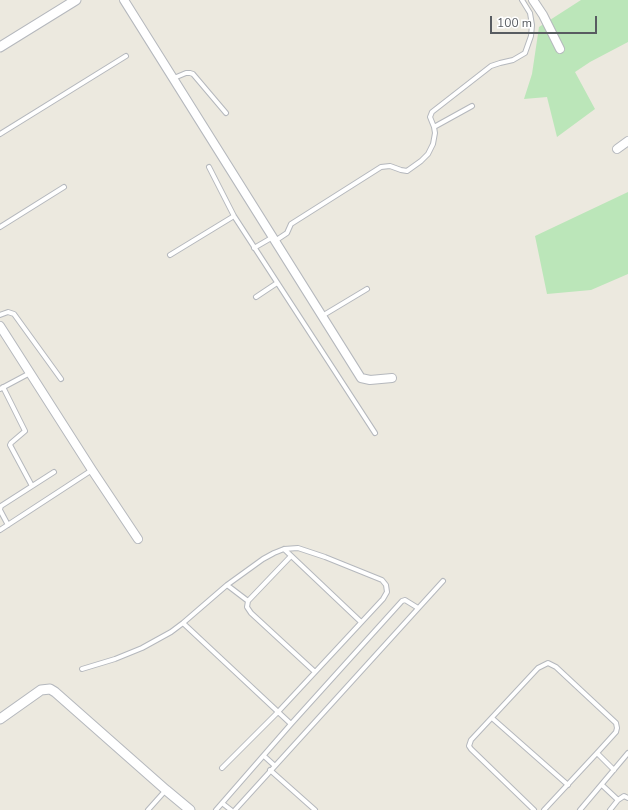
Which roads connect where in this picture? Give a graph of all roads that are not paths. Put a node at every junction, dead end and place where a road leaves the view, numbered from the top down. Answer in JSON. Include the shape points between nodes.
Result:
{"nodes":[{"id":1,"x":76,"y":0,"type":"edge"},
{"id":2,"x":124,"y":0,"type":"edge"},
{"id":3,"x":522,"y":0,"type":"edge"},
{"id":4,"x":533,"y":0,"type":"edge"},
{"id":5,"x":0,"y":47,"type":"edge"},
{"id":6,"x":560,"y":49,"type":"dead end"},
{"id":7,"x":126,"y":56,"type":"dead end"},
{"id":8,"x":174,"y":78,"type":"junction"},
{"id":9,"x":472,"y":106,"type":"dead end"},
{"id":10,"x":226,"y":113,"type":"dead end"},
{"id":11,"x":434,"y":127,"type":"junction"},
{"id":12,"x":0,"y":134,"type":"edge"},
{"id":13,"x":628,"y":141,"type":"edge"},
{"id":14,"x":617,"y":149,"type":"dead end"},
{"id":15,"x":210,"y":167,"type":"dead end"},
{"id":16,"x":64,"y":186,"type":"dead end"},
{"id":17,"x":234,"y":216,"type":"junction"},
{"id":18,"x":0,"y":227,"type":"edge"},
{"id":19,"x":274,"y":239,"type":"junction"},
{"id":20,"x":254,"y":248,"type":"junction"},
{"id":21,"x":170,"y":255,"type":"dead end"},
{"id":22,"x":277,"y":283,"type":"junction"},
{"id":23,"x":367,"y":289,"type":"dead end"},
{"id":24,"x":256,"y":297,"type":"dead end"},
{"id":25,"x":0,"y":315,"type":"edge"},
{"id":26,"x":322,"y":316,"type":"junction"},
{"id":27,"x":0,"y":326,"type":"edge"},
{"id":28,"x":30,"y":373,"type":"junction"},
{"id":29,"x":392,"y":378,"type":"dead end"},
{"id":30,"x":61,"y":379,"type":"dead end"},
{"id":31,"x":2,"y":388,"type":"edge"},
{"id":32,"x":375,"y":433,"type":"dead end"},
{"id":33,"x":92,"y":470,"type":"junction"},
{"id":34,"x":54,"y":472,"type":"dead end"},
{"id":35,"x":32,"y":486,"type":"junction"},
{"id":36,"x":0,"y":510,"type":"edge"},
{"id":37,"x":8,"y":525,"type":"junction"},
{"id":38,"x":0,"y":530,"type":"edge"},
{"id":39,"x":138,"y":539,"type":"dead end"},
{"id":40,"x":284,"y":549,"type":"junction"},
{"id":41,"x":290,"y":556,"type":"junction"},
{"id":42,"x":443,"y":581,"type":"dead end"},
{"id":43,"x":227,"y":585,"type":"junction"},
{"id":44,"x":248,"y":601,"type":"junction"},
{"id":45,"x":418,"y":608,"type":"junction"},
{"id":46,"x":361,"y":622,"type":"junction"},
{"id":47,"x":183,"y":623,"type":"junction"},
{"id":48,"x":82,"y":669,"type":"dead end"},
{"id":49,"x":315,"y":672,"type":"junction"},
{"id":50,"x":278,"y":712,"type":"junction"},
{"id":51,"x":492,"y":718,"type":"junction"},
{"id":52,"x":0,"y":719,"type":"edge"},
{"id":53,"x":291,"y":724,"type":"junction"},
{"id":54,"x":628,"y":753,"type":"edge"},
{"id":55,"x":597,"y":754,"type":"junction"},
{"id":56,"x":264,"y":756,"type":"junction"},
{"id":57,"x":274,"y":766,"type":"junction"},
{"id":58,"x":222,"y":768,"type":"dead end"},
{"id":59,"x":270,"y":770,"type":"junction"},
{"id":60,"x":614,"y":770,"type":"junction"},
{"id":61,"x":568,"y":785,"type":"junction"},
{"id":62,"x":602,"y":785,"type":"junction"},
{"id":63,"x":166,"y":790,"type":"junction"},
{"id":64,"x":628,"y":798,"type":"edge"},
{"id":65,"x":618,"y":800,"type":"junction"},
{"id":66,"x":222,"y":803,"type":"junction"},
{"id":67,"x":148,"y":810,"type":"edge"},
{"id":68,"x":190,"y":810,"type":"edge"},
{"id":69,"x":216,"y":810,"type":"edge"},
{"id":70,"x":231,"y":810,"type":"edge"},
{"id":71,"x":235,"y":810,"type":"edge"},
{"id":72,"x":315,"y":810,"type":"edge"},
{"id":73,"x":534,"y":810,"type":"edge"},
{"id":74,"x":544,"y":810,"type":"edge"},
{"id":75,"x":580,"y":810,"type":"edge"},
{"id":76,"x":610,"y":810,"type":"edge"}],
"edges":[{"from":1,"to":5,"type":"street"},
{"from":2,"to":8,"type":"street"},
{"from":3,"to":11,"type":"lane","via":[[530,13],[532,25],[525,53],[513,60],[491,66],[432,112],[430,117]]},
{"from":4,"to":6,"type":"street"},
{"from":7,"to":12,"type":"lane"},
{"from":8,"to":10,"type":"lane","via":[[186,73],[193,74]]},
{"from":8,"to":19,"type":"street"},
{"from":9,"to":11,"type":"lane"},
{"from":11,"to":19,"type":"lane","via":[[433,144],[425,158],[414,167],[407,171],[390,166],[381,167],[291,224],[287,233]]},
{"from":13,"to":14,"type":"street"},
{"from":15,"to":17,"type":"lane"},
{"from":16,"to":18,"type":"lane"},
{"from":17,"to":20,"type":"lane"},
{"from":17,"to":21,"type":"lane"},
{"from":19,"to":20,"type":"lane"},
{"from":19,"to":26,"type":"street"},
{"from":20,"to":22,"type":"lane"},
{"from":22,"to":24,"type":"lane"},
{"from":22,"to":32,"type":"lane"},
{"from":23,"to":26,"type":"lane"},
{"from":25,"to":30,"type":"lane","via":[[8,312],[14,314]]},
{"from":26,"to":29,"type":"street","via":[[361,378]]},
{"from":27,"to":28,"type":"street"},
{"from":28,"to":31,"type":"lane"},
{"from":28,"to":33,"type":"street"},
{"from":31,"to":35,"type":"lane","via":[[25,431],[10,445]]},
{"from":33,"to":37,"type":"lane"},
{"from":33,"to":39,"type":"street"},
{"from":34,"to":35,"type":"lane"},
{"from":35,"to":36,"type":"lane","via":[[1,506]]},
{"from":36,"to":37,"type":"lane"},
{"from":37,"to":38,"type":"lane"},
{"from":40,"to":41,"type":"lane"},
{"from":40,"to":43,"type":"lane","via":[[263,559]]},
{"from":40,"to":46,"type":"lane","via":[[298,548],[325,556],[382,580],[387,592]]},
{"from":41,"to":44,"type":"lane"},
{"from":41,"to":46,"type":"lane"},
{"from":42,"to":45,"type":"lane"},
{"from":43,"to":44,"type":"lane"},
{"from":43,"to":47,"type":"lane"},
{"from":44,"to":49,"type":"lane","via":[[247,607],[251,613]]},
{"from":45,"to":53,"type":"lane","via":[[405,600],[402,601]]},
{"from":45,"to":57,"type":"lane"},
{"from":46,"to":49,"type":"lane"},
{"from":47,"to":48,"type":"lane","via":[[142,648]]},
{"from":47,"to":50,"type":"lane"},
{"from":49,"to":50,"type":"lane"},
{"from":50,"to":53,"type":"lane"},
{"from":50,"to":58,"type":"lane"},
{"from":51,"to":55,"type":"lane","via":[[538,668],[548,664],[556,667],[616,723],[616,732]]},
{"from":51,"to":61,"type":"lane"},
{"from":51,"to":73,"type":"lane","via":[[471,740],[469,746]]},
{"from":52,"to":63,"type":"street","via":[[41,690],[50,689]]},
{"from":53,"to":56,"type":"lane"},
{"from":54,"to":60,"type":"lane"},
{"from":55,"to":60,"type":"lane"},
{"from":55,"to":61,"type":"lane"},
{"from":56,"to":57,"type":"lane"},
{"from":56,"to":66,"type":"lane"},
{"from":57,"to":59,"type":"lane"},
{"from":59,"to":71,"type":"lane"},
{"from":59,"to":72,"type":"lane"},
{"from":60,"to":62,"type":"lane"},
{"from":61,"to":74,"type":"lane"},
{"from":62,"to":65,"type":"lane"},
{"from":62,"to":75,"type":"lane"},
{"from":63,"to":67,"type":"lane"},
{"from":63,"to":68,"type":"street"},
{"from":64,"to":65,"type":"lane","via":[[624,796]]},
{"from":65,"to":76,"type":"lane"},
{"from":66,"to":69,"type":"lane"},
{"from":66,"to":70,"type":"lane"}]}
